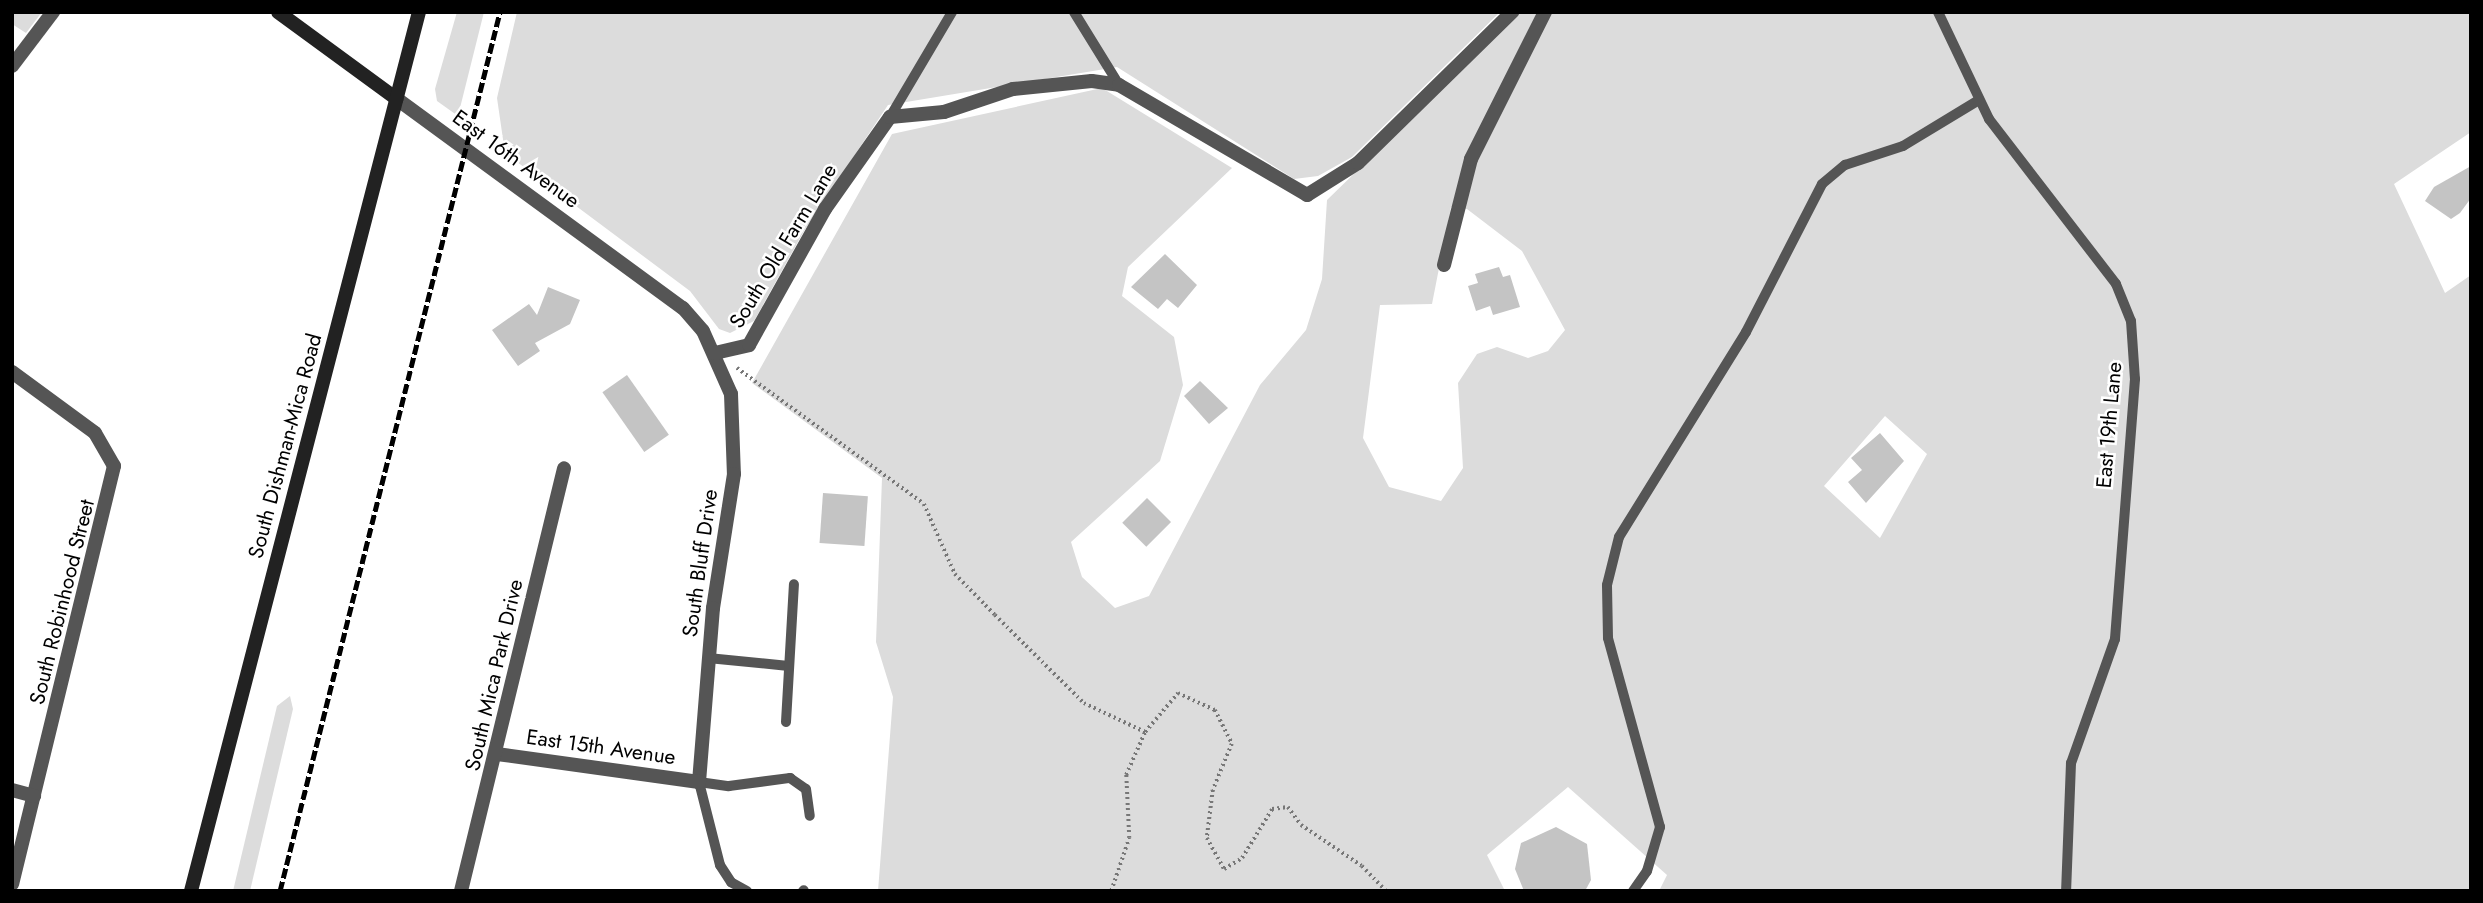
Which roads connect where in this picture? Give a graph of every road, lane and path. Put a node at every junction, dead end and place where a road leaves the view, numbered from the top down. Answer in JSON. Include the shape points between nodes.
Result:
{"nodes":[{"id":1,"x":53,"y":12,"type":"edge"},
{"id":2,"x":278,"y":12,"type":"edge"},
{"id":3,"x":419,"y":12,"type":"edge"},
{"id":4,"x":952,"y":12,"type":"edge"},
{"id":5,"x":1074,"y":12,"type":"edge"},
{"id":6,"x":1512,"y":12,"type":"edge"},
{"id":7,"x":1545,"y":12,"type":"edge"},
{"id":8,"x":1937,"y":12,"type":"edge"},
{"id":9,"x":12,"y":66,"type":"edge"},
{"id":10,"x":1119,"y":85,"type":"junction"},
{"id":11,"x":397,"y":99,"type":"junction"},
{"id":12,"x":1979,"y":100,"type":"junction"},
{"id":13,"x":890,"y":117,"type":"junction"},
{"id":14,"x":1444,"y":265,"type":"dead end"},
{"id":15,"x":715,"y":353,"type":"junction"},
{"id":16,"x":12,"y":372,"type":"edge"},
{"id":17,"x":564,"y":468,"type":"dead end"},
{"id":18,"x":794,"y":584,"type":"dead end"},
{"id":19,"x":708,"y":659,"type":"junction"},
{"id":20,"x":789,"y":666,"type":"junction"},
{"id":21,"x":786,"y":722,"type":"dead end"},
{"id":22,"x":1145,"y":732,"type":"junction"},
{"id":23,"x":497,"y":754,"type":"junction"},
{"id":24,"x":699,"y":782,"type":"junction"},
{"id":25,"x":12,"y":790,"type":"edge"},
{"id":26,"x":34,"y":796,"type":"junction"},
{"id":27,"x":810,"y":816,"type":"dead end"},
{"id":28,"x":12,"y":884,"type":"edge"},
{"id":29,"x":730,"y":886,"type":"edge"},
{"id":30,"x":191,"y":891,"type":"edge"},
{"id":31,"x":461,"y":891,"type":"edge"},
{"id":32,"x":747,"y":891,"type":"edge"},
{"id":33,"x":1111,"y":891,"type":"edge"},
{"id":34,"x":1386,"y":891,"type":"edge"},
{"id":35,"x":1633,"y":891,"type":"edge"},
{"id":36,"x":2066,"y":891,"type":"edge"}],
"edges":[{"from":1,"to":9,"type":"street"},
{"from":2,"to":11,"type":"main road","name":"East 16th Avenue"},
{"from":3,"to":11,"type":"main road","name":"South Dishman-Mica Road"},
{"from":4,"to":13,"type":"lane"},
{"from":5,"to":10,"type":"lane"},
{"from":6,"to":10,"type":"street","via":[[1358,163],[1307,195]]},
{"from":7,"to":14,"type":"street","via":[[1471,159]]},
{"from":8,"to":12,"type":"lane","name":"East 19th Lane"},
{"from":10,"to":13,"type":"street","via":[[1092,81],[1013,89],[944,112]]},
{"from":11,"to":15,"type":"street","name":"East 16th Avenue","via":[[683,308]]},
{"from":11,"to":30,"type":"main road","name":"South Dishman-Mica Road"},
{"from":12,"to":35,"type":"lane","via":[[1903,146],[1845,165],[1822,184],[1746,332],[1614,549],[1608,638],[1660,827],[1651,860]]},
{"from":12,"to":36,"type":"lane","name":"East 19th Lane","via":[[2014,157],[2116,284],[2134,345],[2115,639],[2071,763]]},
{"from":13,"to":15,"type":"street","name":"South Old Farm Lane","via":[[825,209],[749,345]]},
{"from":15,"to":19,"type":"street","name":"South Bluff Drive","via":[[730,394],[734,474]]},
{"from":15,"to":22,"type":"path","via":[[924,504],[955,574],[1084,703]]},
{"from":16,"to":26,"type":"street","name":"South Robinhood Street","via":[[95,433],[114,466]]},
{"from":17,"to":23,"type":"street","name":"South Mica Park Drive"},
{"from":18,"to":20,"type":"lane"},
{"from":19,"to":20,"type":"lane"},
{"from":19,"to":24,"type":"street","name":"South Bluff Drive"},
{"from":20,"to":21,"type":"lane"},
{"from":22,"to":33,"type":"path","via":[[1126,775],[1129,838]]},
{"from":22,"to":34,"type":"path","via":[[1178,693],[1215,710],[1232,744],[1213,790],[1207,838],[1224,869],[1242,858],[1272,809],[1289,807],[1301,825],[1362,866]]},
{"from":23,"to":24,"type":"street","name":"East 15th Avenue"},
{"from":23,"to":31,"type":"street","name":"South Mica Park Drive"},
{"from":24,"to":27,"type":"lane","via":[[729,786],[790,778],[806,789]]},
{"from":24,"to":29,"type":"lane"},
{"from":25,"to":26,"type":"street"},
{"from":26,"to":28,"type":"street","name":"South Robinhood Street"},
{"from":29,"to":32,"type":"lane"}]}
